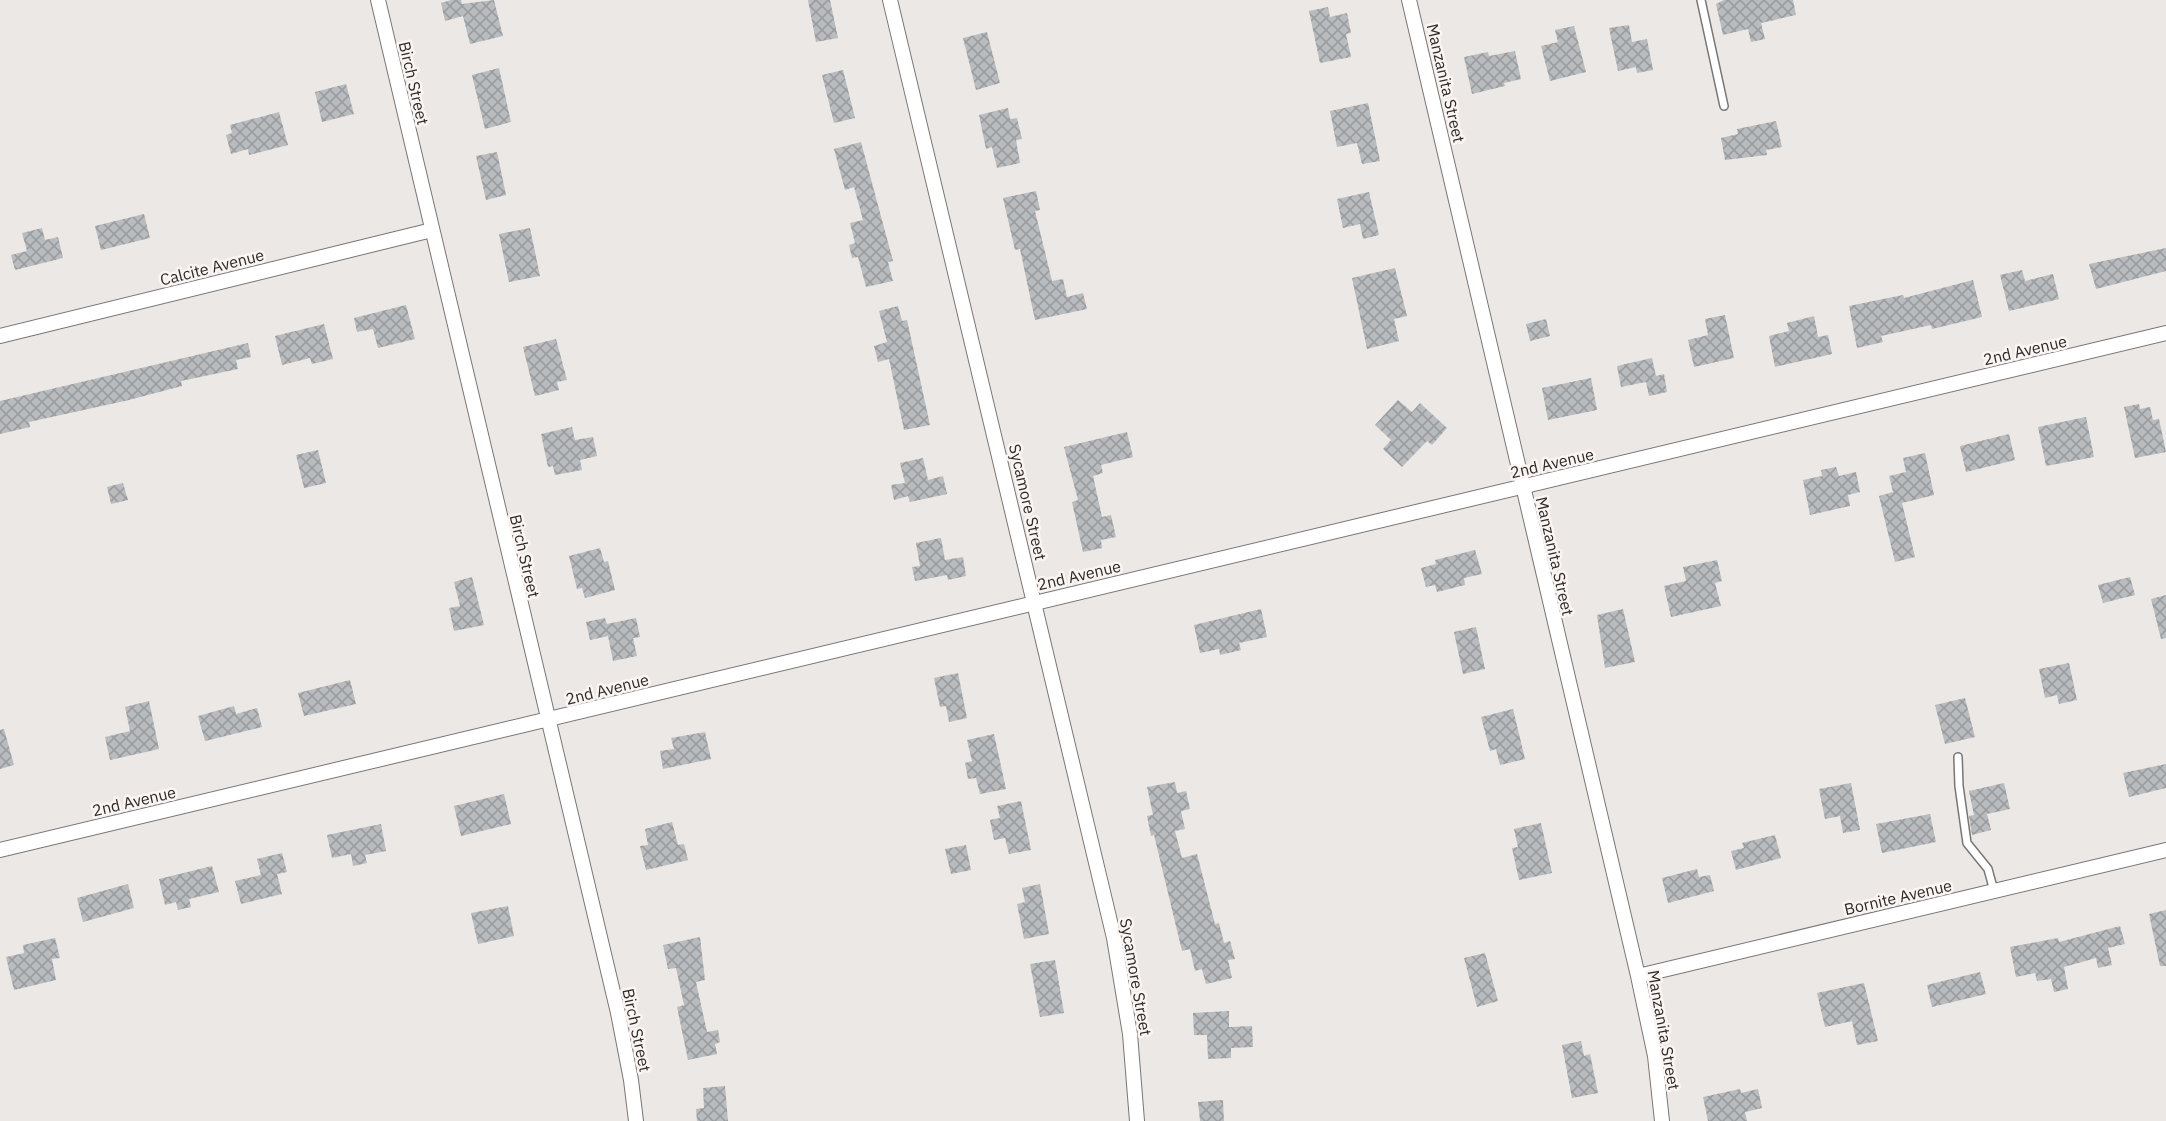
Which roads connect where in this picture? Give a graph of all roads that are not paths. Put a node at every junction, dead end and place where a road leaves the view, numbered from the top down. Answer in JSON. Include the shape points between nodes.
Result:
{"nodes":[{"id":1,"x":378,"y":0,"type":"edge"},
{"id":2,"x":890,"y":0,"type":"edge"},
{"id":3,"x":1409,"y":0,"type":"edge"},
{"id":4,"x":1709,"y":0,"type":"edge"},
{"id":5,"x":1701,"y":1,"type":"edge"},
{"id":6,"x":1724,"y":106,"type":"dead end"},
{"id":7,"x":432,"y":231,"type":"junction"},
{"id":8,"x":2166,"y":333,"type":"edge"},
{"id":9,"x":0,"y":336,"type":"edge"},
{"id":10,"x":1522,"y":487,"type":"junction"},
{"id":11,"x":1035,"y":603,"type":"junction"},
{"id":12,"x":547,"y":720,"type":"junction"},
{"id":13,"x":1958,"y":757,"type":"dead end"},
{"id":14,"x":0,"y":850,"type":"edge"},
{"id":15,"x":2166,"y":850,"type":"edge"},
{"id":16,"x":1994,"y":891,"type":"junction"},
{"id":17,"x":1638,"y":976,"type":"junction"},
{"id":18,"x":636,"y":1121,"type":"edge"},
{"id":19,"x":1137,"y":1121,"type":"edge"},
{"id":20,"x":1662,"y":1121,"type":"edge"}],
"edges":[{"from":1,"to":7,"type":"street","name":"Birch Street"},
{"from":2,"to":11,"type":"street","name":"Sycamore Street"},
{"from":3,"to":10,"type":"street","name":"Manzanita Street"},
{"from":4,"to":5,"type":"lane"},
{"from":5,"to":6,"type":"lane"},
{"from":7,"to":9,"type":"street","name":"Calcite Avenue"},
{"from":7,"to":12,"type":"street","name":"Birch Street"},
{"from":8,"to":10,"type":"street","name":"2nd Avenue"},
{"from":10,"to":11,"type":"street","name":"2nd Avenue"},
{"from":10,"to":17,"type":"street","name":"Manzanita Street"},
{"from":11,"to":12,"type":"street","name":"2nd Avenue"},
{"from":11,"to":19,"type":"street","name":"Sycamore Street","via":[[1121,970]]},
{"from":12,"to":14,"type":"street","name":"2nd Avenue"},
{"from":12,"to":18,"type":"street","name":"Birch Street","via":[[627,1050]]},
{"from":13,"to":16,"type":"lane","via":[[1967,843],[1988,869]]},
{"from":15,"to":16,"type":"street","name":"Bornite Avenue"},
{"from":16,"to":17,"type":"street","name":"Bornite Avenue"},
{"from":17,"to":20,"type":"street","name":"Manzanita Street"}]}
